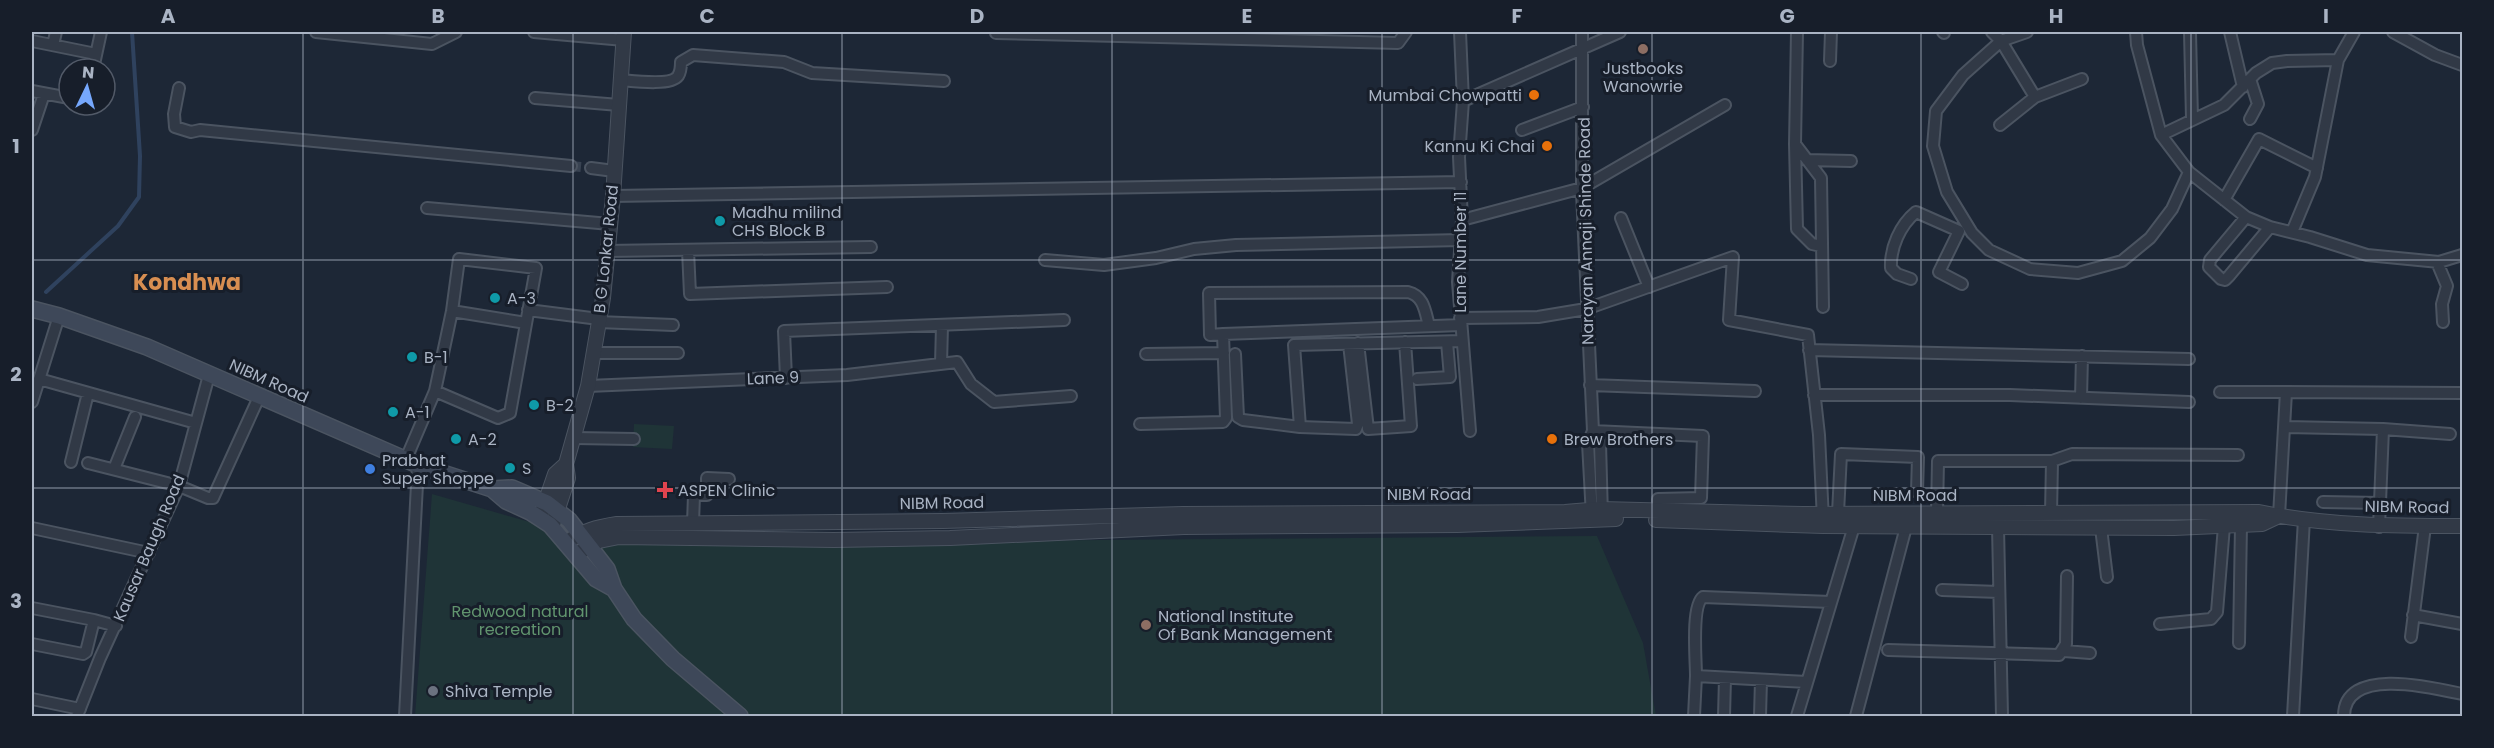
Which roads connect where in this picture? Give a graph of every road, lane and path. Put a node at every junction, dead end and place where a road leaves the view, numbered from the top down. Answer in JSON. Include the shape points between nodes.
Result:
{"nodes":[{"id":1,"x":56,"y":32,"type":"edge"},
{"id":2,"x":100,"y":32,"type":"edge"},
{"id":3,"x":316,"y":32,"type":"edge"},
{"id":4,"x":456,"y":32,"type":"edge"},
{"id":5,"x":534,"y":32,"type":"edge"},
{"id":6,"x":1406,"y":32,"type":"edge"},
{"id":7,"x":1460,"y":32,"type":"edge"},
{"id":8,"x":1582,"y":32,"type":"edge"},
{"id":9,"x":1620,"y":32,"type":"edge"},
{"id":10,"x":1797,"y":32,"type":"edge"},
{"id":11,"x":1831,"y":32,"type":"edge"},
{"id":12,"x":1992,"y":32,"type":"edge"},
{"id":13,"x":2027,"y":32,"type":"edge"},
{"id":14,"x":2136,"y":32,"type":"edge"},
{"id":15,"x":2190,"y":32,"type":"edge"},
{"id":16,"x":2230,"y":32,"type":"edge"},
{"id":17,"x":2354,"y":32,"type":"edge"},
{"id":18,"x":2393,"y":32,"type":"edge"},
{"id":19,"x":996,"y":33,"type":"edge"},
{"id":20,"x":624,"y":36,"type":"edge"},
{"id":21,"x":32,"y":41,"type":"edge"},
{"id":22,"x":2001,"y":41,"type":"junction"},
{"id":23,"x":53,"y":45,"type":"junction"},
{"id":24,"x":1583,"y":49,"type":"junction"},
{"id":25,"x":96,"y":54,"type":"junction"},
{"id":26,"x":95,"y":57,"type":"edge"},
{"id":27,"x":2337,"y":60,"type":"junction"},
{"id":28,"x":1830,"y":61,"type":"dead end"},
{"id":29,"x":2463,"y":65,"type":"edge"},
{"id":30,"x":2082,"y":79,"type":"dead end"},
{"id":31,"x":621,"y":80,"type":"junction"},
{"id":32,"x":944,"y":81,"type":"dead end"},
{"id":33,"x":2246,"y":83,"type":"junction"},
{"id":34,"x":179,"y":88,"type":"dead end"},
{"id":35,"x":32,"y":91,"type":"edge"},
{"id":36,"x":44,"y":94,"type":"junction"},
{"id":37,"x":57,"y":96,"type":"edge"},
{"id":38,"x":2035,"y":97,"type":"junction"},
{"id":39,"x":535,"y":98,"type":"dead end"},
{"id":40,"x":1463,"y":101,"type":"junction"},
{"id":41,"x":619,"y":105,"type":"junction"},
{"id":42,"x":1725,"y":105,"type":"dead end"},
{"id":43,"x":1583,"y":107,"type":"junction"},
{"id":44,"x":2250,"y":118,"type":"dead end"},
{"id":45,"x":2192,"y":119,"type":"junction"},
{"id":46,"x":2000,"y":125,"type":"dead end"},
{"id":47,"x":32,"y":130,"type":"edge"},
{"id":48,"x":1522,"y":130,"type":"dead end"},
{"id":49,"x":2161,"y":135,"type":"junction"},
{"id":50,"x":1795,"y":144,"type":"junction"},
{"id":51,"x":1807,"y":160,"type":"junction"},
{"id":52,"x":1851,"y":161,"type":"dead end"},
{"id":53,"x":571,"y":166,"type":"tunnel mouth"},
{"id":54,"x":591,"y":168,"type":"tunnel mouth"},
{"id":55,"x":2317,"y":168,"type":"junction"},
{"id":56,"x":614,"y":171,"type":"junction"},
{"id":57,"x":2189,"y":172,"type":"junction"},
{"id":58,"x":1461,"y":182,"type":"junction"},
{"id":59,"x":1582,"y":188,"type":"junction"},
{"id":60,"x":613,"y":195,"type":"junction"},
{"id":61,"x":2224,"y":200,"type":"junction"},
{"id":62,"x":428,"y":208,"type":"dead end"},
{"id":63,"x":1962,"y":216,"type":"junction"},
{"id":64,"x":2246,"y":217,"type":"junction"},
{"id":65,"x":1621,"y":218,"type":"dead end"},
{"id":66,"x":1462,"y":220,"type":"junction"},
{"id":67,"x":610,"y":224,"type":"junction"},
{"id":68,"x":2270,"y":227,"type":"junction"},
{"id":69,"x":1954,"y":229,"type":"junction"},
{"id":70,"x":2292,"y":232,"type":"junction"},
{"id":71,"x":1461,"y":240,"type":"junction"},
{"id":72,"x":1821,"y":246,"type":"junction"},
{"id":73,"x":871,"y":247,"type":"dead end"},
{"id":74,"x":688,"y":250,"type":"junction"},
{"id":75,"x":607,"y":251,"type":"junction"},
{"id":76,"x":2463,"y":255,"type":"edge"},
{"id":77,"x":1046,"y":260,"type":"dead end"},
{"id":78,"x":2437,"y":262,"type":"junction"},
{"id":79,"x":1911,"y":279,"type":"dead end"},
{"id":80,"x":1962,"y":284,"type":"dead end"},
{"id":81,"x":887,"y":286,"type":"dead end"},
{"id":82,"x":1649,"y":287,"type":"junction"},
{"id":83,"x":1823,"y":308,"type":"dead end"},
{"id":84,"x":32,"y":309,"type":"edge"},
{"id":85,"x":1587,"y":309,"type":"junction"},
{"id":86,"x":528,"y":310,"type":"junction"},
{"id":87,"x":452,"y":311,"type":"junction"},
{"id":88,"x":59,"y":316,"type":"junction"},
{"id":89,"x":599,"y":320,"type":"junction"},
{"id":90,"x":1064,"y":321,"type":"dead end"},
{"id":91,"x":1460,"y":321,"type":"junction"},
{"id":92,"x":2443,"y":322,"type":"dead end"},
{"id":93,"x":526,"y":323,"type":"junction"},
{"id":94,"x":673,"y":325,"type":"dead end"},
{"id":95,"x":942,"y":326,"type":"junction"},
{"id":96,"x":1429,"y":326,"type":"junction"},
{"id":97,"x":1223,"y":334,"type":"junction"},
{"id":98,"x":1462,"y":341,"type":"junction"},
{"id":99,"x":1405,"y":342,"type":"junction"},
{"id":100,"x":1447,"y":342,"type":"junction"},
{"id":101,"x":1354,"y":343,"type":"junction"},
{"id":102,"x":1809,"y":350,"type":"junction"},
{"id":103,"x":593,"y":353,"type":"junction"},
{"id":104,"x":678,"y":353,"type":"dead end"},
{"id":105,"x":1229,"y":353,"type":"junction"},
{"id":106,"x":1146,"y":354,"type":"dead end"},
{"id":107,"x":2082,"y":356,"type":"junction"},
{"id":108,"x":2189,"y":359,"type":"dead end"},
{"id":109,"x":941,"y":364,"type":"junction"},
{"id":110,"x":209,"y":375,"type":"junction"},
{"id":111,"x":786,"y":378,"type":"junction"},
{"id":112,"x":39,"y":379,"type":"junction"},
{"id":113,"x":1417,"y":379,"type":"dead end"},
{"id":114,"x":1590,"y":385,"type":"junction"},
{"id":115,"x":588,"y":386,"type":"junction"},
{"id":116,"x":435,"y":391,"type":"junction"},
{"id":117,"x":1755,"y":391,"type":"dead end"},
{"id":118,"x":2220,"y":392,"type":"dead end"},
{"id":119,"x":88,"y":393,"type":"junction"},
{"id":120,"x":2286,"y":393,"type":"junction"},
{"id":121,"x":2463,"y":393,"type":"edge"},
{"id":122,"x":1814,"y":395,"type":"junction"},
{"id":123,"x":1071,"y":396,"type":"dead end"},
{"id":124,"x":259,"y":397,"type":"junction"},
{"id":125,"x":2080,"y":398,"type":"junction"},
{"id":126,"x":32,"y":402,"type":"edge"},
{"id":127,"x":2189,"y":402,"type":"dead end"},
{"id":128,"x":135,"y":417,"type":"dead end"},
{"id":129,"x":196,"y":423,"type":"junction"},
{"id":130,"x":1140,"y":424,"type":"dead end"},
{"id":131,"x":1300,"y":427,"type":"junction"},
{"id":132,"x":2285,"y":428,"type":"junction"},
{"id":133,"x":2383,"y":429,"type":"junction"},
{"id":134,"x":1470,"y":431,"type":"dead end"},
{"id":135,"x":1593,"y":431,"type":"junction"},
{"id":136,"x":2450,"y":434,"type":"dead end"},
{"id":137,"x":575,"y":438,"type":"junction"},
{"id":138,"x":634,"y":439,"type":"dead end"},
{"id":139,"x":2238,"y":455,"type":"dead end"},
{"id":140,"x":2052,"y":461,"type":"junction"},
{"id":141,"x":71,"y":462,"type":"dead end"},
{"id":142,"x":412,"y":462,"type":"junction"},
{"id":143,"x":88,"y":463,"type":"dead end"},
{"id":144,"x":114,"y":469,"type":"junction"},
{"id":145,"x":729,"y":479,"type":"dead end"},
{"id":146,"x":179,"y":486,"type":"junction"},
{"id":147,"x":492,"y":489,"type":"junction"},
{"id":148,"x":1917,"y":492,"type":"dead end"},
{"id":149,"x":2323,"y":502,"type":"dead end"},
{"id":150,"x":2380,"y":503,"type":"junction"},
{"id":151,"x":552,"y":506,"type":"junction"},
{"id":152,"x":1658,"y":510,"type":"junction"},
{"id":153,"x":1838,"y":513,"type":"junction"},
{"id":154,"x":1937,"y":513,"type":"junction"},
{"id":155,"x":1597,"y":514,"type":"junction"},
{"id":156,"x":2051,"y":514,"type":"junction"},
{"id":157,"x":2279,"y":516,"type":"junction"},
{"id":158,"x":2304,"y":519,"type":"junction"},
{"id":159,"x":1823,"y":520,"type":"junction"},
{"id":160,"x":546,"y":522,"type":"junction"},
{"id":161,"x":693,"y":523,"type":"junction"},
{"id":162,"x":2241,"y":525,"type":"junction"},
{"id":163,"x":1854,"y":526,"type":"junction"},
{"id":164,"x":2224,"y":526,"type":"junction"},
{"id":165,"x":2425,"y":526,"type":"junction"},
{"id":166,"x":2463,"y":526,"type":"edge"},
{"id":167,"x":1906,"y":527,"type":"junction"},
{"id":168,"x":1998,"y":527,"type":"junction"},
{"id":169,"x":2379,"y":527,"type":"junction"},
{"id":170,"x":32,"y":528,"type":"edge"},
{"id":171,"x":2101,"y":528,"type":"junction"},
{"id":172,"x":618,"y":530,"type":"junction"},
{"id":173,"x":577,"y":544,"type":"junction"},
{"id":174,"x":149,"y":553,"type":"junction"},
{"id":175,"x":2067,"y":576,"type":"dead end"},
{"id":176,"x":2107,"y":577,"type":"dead end"},
{"id":177,"x":1941,"y":590,"type":"dead end"},
{"id":178,"x":1999,"y":592,"type":"junction"},
{"id":179,"x":1831,"y":602,"type":"junction"},
{"id":180,"x":32,"y":608,"type":"edge"},
{"id":181,"x":2413,"y":615,"type":"junction"},
{"id":182,"x":94,"y":621,"type":"junction"},
{"id":183,"x":2160,"y":624,"type":"dead end"},
{"id":184,"x":2463,"y":624,"type":"edge"},
{"id":185,"x":116,"y":626,"type":"junction"},
{"id":186,"x":2411,"y":637,"type":"dead end"},
{"id":187,"x":2239,"y":643,"type":"dead end"},
{"id":188,"x":32,"y":644,"type":"edge"},
{"id":189,"x":1888,"y":650,"type":"dead end"},
{"id":190,"x":2064,"y":651,"type":"junction"},
{"id":191,"x":2090,"y":653,"type":"dead end"},
{"id":192,"x":2000,"y":654,"type":"junction"},
{"id":193,"x":1696,"y":676,"type":"junction"},
{"id":194,"x":1725,"y":678,"type":"junction"},
{"id":195,"x":1761,"y":680,"type":"junction"},
{"id":196,"x":1807,"y":682,"type":"junction"},
{"id":197,"x":2463,"y":694,"type":"edge"},
{"id":198,"x":32,"y":699,"type":"edge"},
{"id":199,"x":79,"y":713,"type":"edge"},
{"id":200,"x":405,"y":717,"type":"edge"},
{"id":201,"x":740,"y":717,"type":"edge"},
{"id":202,"x":1694,"y":717,"type":"edge"},
{"id":203,"x":1724,"y":717,"type":"edge"},
{"id":204,"x":1760,"y":717,"type":"edge"},
{"id":205,"x":1797,"y":717,"type":"edge"},
{"id":206,"x":1856,"y":717,"type":"edge"},
{"id":207,"x":2002,"y":717,"type":"edge"},
{"id":208,"x":2293,"y":717,"type":"edge"},
{"id":209,"x":2344,"y":717,"type":"edge"}],
"edges":[{"from":1,"to":23,"type":"street"},
{"from":2,"to":25,"type":"street"},
{"from":3,"to":4,"type":"street","via":[[432,44]]},
{"from":5,"to":20,"type":"street"},
{"from":6,"to":19,"type":"street","via":[[1398,43]]},
{"from":7,"to":40,"type":"street","name":"Lane Number 11"},
{"from":8,"to":24,"type":"street","name":"Narayan Annaji Shinde Road"},
{"from":9,"to":24,"type":"street"},
{"from":10,"to":50,"type":"street"},
{"from":11,"to":28,"type":"street"},
{"from":12,"to":22,"type":"street"},
{"from":13,"to":22,"type":"street"},
{"from":14,"to":49,"type":"street"},
{"from":15,"to":45,"type":"street"},
{"from":16,"to":33,"type":"street"},
{"from":17,"to":27,"type":"street"},
{"from":18,"to":29,"type":"street"},
{"from":20,"to":31,"type":"street","name":"B G Lonkar Road"},
{"from":21,"to":23,"type":"street"},
{"from":22,"to":38,"type":"street"},
{"from":22,"to":63,"type":"street","via":[[1963,75],[1936,111],[1933,146],[1947,192]]},
{"from":23,"to":25,"type":"street"},
{"from":24,"to":40,"type":"street"},
{"from":24,"to":43,"type":"street","name":"Narayan Annaji Shinde Road"},
{"from":25,"to":26,"type":"street"},
{"from":27,"to":33,"type":"street","via":[[2272,63]]},
{"from":27,"to":55,"type":"street"},
{"from":30,"to":38,"type":"street"},
{"from":31,"to":32,"type":"street","via":[[674,80],[681,62],[693,55],[784,62],[812,73]]},
{"from":31,"to":41,"type":"street","name":"B G Lonkar Road"},
{"from":33,"to":44,"type":"street","via":[[2258,104]]},
{"from":33,"to":45,"type":"street","via":[[2224,105]]},
{"from":34,"to":53,"type":"street","via":[[175,127],[191,132]]},
{"from":35,"to":36,"type":"street"},
{"from":36,"to":37,"type":"street"},
{"from":36,"to":47,"type":"street"},
{"from":38,"to":46,"type":"street"},
{"from":39,"to":41,"type":"street"},
{"from":40,"to":58,"type":"street","name":"Lane Number 11"},
{"from":41,"to":56,"type":"street","name":"B G Lonkar Road"},
{"from":42,"to":59,"type":"street"},
{"from":43,"to":48,"type":"street"},
{"from":43,"to":59,"type":"street","name":"Narayan Annaji Shinde Road"},
{"from":45,"to":49,"type":"street"},
{"from":49,"to":57,"type":"street"},
{"from":50,"to":51,"type":"street"},
{"from":50,"to":72,"type":"street","via":[[1797,229],[1812,244]]},
{"from":51,"to":52,"type":"street"},
{"from":51,"to":72,"type":"street","via":[[1821,178]]},
{"from":54,"to":56,"type":"street"},
{"from":55,"to":61,"type":"street","via":[[2259,139]]},
{"from":55,"to":70,"type":"street"},
{"from":56,"to":60,"type":"street","name":"B G Lonkar Road"},
{"from":57,"to":61,"type":"street"},
{"from":57,"to":63,"type":"street","via":[[2172,209],[2150,238],[2122,261],[2078,273],[2030,269],[1989,250]]},
{"from":58,"to":60,"type":"street"},
{"from":58,"to":66,"type":"street","name":"Lane Number 11"},
{"from":59,"to":66,"type":"street"},
{"from":59,"to":85,"type":"street","name":"Narayan Annaji Shinde Road"},
{"from":60,"to":67,"type":"street","name":"B G Lonkar Road"},
{"from":61,"to":64,"type":"street"},
{"from":62,"to":67,"type":"street"},
{"from":63,"to":69,"type":"street"},
{"from":64,"to":68,"type":"street"},
{"from":64,"to":68,"type":"street","via":[[2210,260],[2209,267],[2222,279],[2229,276]]},
{"from":65,"to":82,"type":"street"},
{"from":66,"to":71,"type":"street","name":"Lane Number 11"},
{"from":67,"to":75,"type":"street","name":"B G Lonkar Road"},
{"from":68,"to":70,"type":"street"},
{"from":69,"to":79,"type":"street","via":[[1916,212],[1907,220],[1890,254],[1891,268]]},
{"from":69,"to":80,"type":"street","via":[[1959,231],[1939,272]]},
{"from":70,"to":78,"type":"street","via":[[2367,255]]},
{"from":71,"to":77,"type":"street","via":[[1236,245],[1104,265]]},
{"from":71,"to":91,"type":"street","name":"Lane Number 11"},
{"from":72,"to":83,"type":"street"},
{"from":73,"to":74,"type":"street"},
{"from":74,"to":75,"type":"street"},
{"from":74,"to":81,"type":"street","via":[[690,294]]},
{"from":75,"to":89,"type":"street","name":"B G Lonkar Road"},
{"from":76,"to":78,"type":"street"},
{"from":78,"to":92,"type":"street","via":[[2447,286]]},
{"from":82,"to":85,"type":"street"},
{"from":82,"to":102,"type":"street","via":[[1733,258],[1729,320],[1808,335]]},
{"from":84,"to":88,"type":"main road","name":"NIBM Road"},
{"from":85,"to":91,"type":"street","via":[[1538,317]]},
{"from":85,"to":114,"type":"street","name":"Narayan Annaji Shinde Road"},
{"from":86,"to":87,"type":"street","via":[[536,268],[459,259]]},
{"from":86,"to":89,"type":"street"},
{"from":86,"to":93,"type":"street"},
{"from":87,"to":93,"type":"street"},
{"from":87,"to":116,"type":"street"},
{"from":88,"to":110,"type":"main road","name":"NIBM Road","via":[[147,346]]},
{"from":88,"to":112,"type":"street"},
{"from":89,"to":94,"type":"street"},
{"from":89,"to":103,"type":"street","name":"B G Lonkar Road"},
{"from":90,"to":95,"type":"street"},
{"from":91,"to":96,"type":"street"},
{"from":91,"to":98,"type":"street","name":"Lane Number 11"},
{"from":93,"to":116,"type":"street","via":[[510,413],[498,418]]},
{"from":95,"to":109,"type":"street"},
{"from":95,"to":111,"type":"street","via":[[784,331]]},
{"from":96,"to":97,"type":"street"},
{"from":96,"to":97,"type":"street","via":[[1422,301],[1417,294],[1408,292],[1209,293],[1210,335]]},
{"from":97,"to":105,"type":"street"},
{"from":98,"to":100,"type":"street"},
{"from":98,"to":134,"type":"street","name":"Lane Number 11"},
{"from":99,"to":100,"type":"street"},
{"from":99,"to":101,"type":"street"},
{"from":99,"to":101,"type":"street","via":[[1411,426],[1368,429]]},
{"from":100,"to":113,"type":"street","via":[[1450,377]]},
{"from":101,"to":131,"type":"street","via":[[1294,345]]},
{"from":101,"to":131,"type":"street","via":[[1356,429]]},
{"from":102,"to":107,"type":"street"},
{"from":102,"to":122,"type":"street"},
{"from":103,"to":104,"type":"street"},
{"from":103,"to":115,"type":"street","name":"B G Lonkar Road"},
{"from":105,"to":106,"type":"street"},
{"from":105,"to":130,"type":"street","via":[[1223,422]]},
{"from":105,"to":131,"type":"street","via":[[1238,417]]},
{"from":107,"to":108,"type":"street"},
{"from":107,"to":125,"type":"street"},
{"from":109,"to":111,"type":"street","name":"Lane 9"},
{"from":109,"to":123,"type":"street","name":"Lane 9","via":[[957,362],[971,384],[994,402]]},
{"from":110,"to":124,"type":"main road","name":"NIBM Road"},
{"from":110,"to":129,"type":"street","name":"Kausar Baugh Road"},
{"from":111,"to":115,"type":"street","name":"Lane 9"},
{"from":112,"to":119,"type":"street"},
{"from":112,"to":126,"type":"street"},
{"from":114,"to":117,"type":"street"},
{"from":114,"to":135,"type":"street","name":"Narayan Annaji Shinde Road"},
{"from":115,"to":137,"type":"street","name":"B G Lonkar Road"},
{"from":116,"to":142,"type":"street"},
{"from":118,"to":120,"type":"street"},
{"from":119,"to":129,"type":"street"},
{"from":119,"to":141,"type":"street"},
{"from":120,"to":121,"type":"street"},
{"from":120,"to":132,"type":"street"},
{"from":122,"to":125,"type":"street"},
{"from":122,"to":159,"type":"street"},
{"from":124,"to":142,"type":"main road","name":"NIBM Road"},
{"from":124,"to":146,"type":"street","via":[[216,494],[208,498]]},
{"from":125,"to":127,"type":"street"},
{"from":128,"to":144,"type":"street"},
{"from":129,"to":146,"type":"street","name":"Kausar Baugh Road"},
{"from":132,"to":133,"type":"street"},
{"from":132,"to":157,"type":"street"},
{"from":133,"to":136,"type":"street"},
{"from":133,"to":150,"type":"street"},
{"from":135,"to":152,"type":"street","via":[[1703,436],[1701,498],[1658,499]]},
{"from":135,"to":155,"type":"street","name":"Narayan Annaji Shinde Road","via":[[1588,443]]},
{"from":137,"to":138,"type":"street"},
{"from":137,"to":151,"type":"street","name":"B G Lonkar Road","via":[[566,464],[555,474]]},
{"from":139,"to":140,"type":"street","via":[[2072,454]]},
{"from":140,"to":154,"type":"street","via":[[1938,461]]},
{"from":140,"to":156,"type":"street"},
{"from":142,"to":147,"type":"main road","name":"NIBM Road"},
{"from":142,"to":200,"type":"street"},
{"from":143,"to":144,"type":"street"},
{"from":144,"to":146,"type":"street"},
{"from":145,"to":161,"type":"street","via":[[707,478],[706,495],[694,495]]},
{"from":146,"to":174,"type":"street","name":"Kausar Baugh Road"},
{"from":147,"to":151,"type":"main road","name":"NIBM Road","via":[[512,488]]},
{"from":147,"to":160,"type":"main road","name":"NIBM Road"},
{"from":148,"to":153,"type":"street","via":[[1918,457],[1840,454]]},
{"from":149,"to":150,"type":"street"},
{"from":150,"to":169,"type":"street"},
{"from":151,"to":160,"type":"street","name":"B G Lonkar Road"},
{"from":151,"to":173,"type":"main road","name":"NIBM Road"},
{"from":152,"to":155,"type":"street","name":"NIBM Road"},
{"from":152,"to":159,"type":"street","name":"NIBM Road"},
{"from":153,"to":154,"type":"street","name":"NIBM Road"},
{"from":153,"to":159,"type":"street","name":"NIBM Road"},
{"from":154,"to":156,"type":"street","name":"NIBM Road"},
{"from":155,"to":159,"type":"street","name":"NIBM Road"},
{"from":155,"to":161,"type":"street","name":"NIBM Road","via":[[1184,514],[943,522]]},
{"from":155,"to":172,"type":"street","name":"NIBM Road","via":[[1457,525],[1184,527],[834,540]]},
{"from":156,"to":157,"type":"street","name":"NIBM Road","via":[[2259,512]]},
{"from":157,"to":158,"type":"street","name":"NIBM Road"},
{"from":157,"to":162,"type":"street","name":"NIBM Road","via":[[2262,524]]},
{"from":158,"to":169,"type":"street","name":"NIBM Road"},
{"from":158,"to":208,"type":"street"},
{"from":159,"to":163,"type":"street","name":"NIBM Road"},
{"from":160,"to":173,"type":"main road","name":"NIBM Road"},
{"from":161,"to":172,"type":"street","name":"NIBM Road"},
{"from":162,"to":164,"type":"street","name":"NIBM Road"},
{"from":162,"to":187,"type":"street"},
{"from":163,"to":167,"type":"street","name":"NIBM Road"},
{"from":163,"to":179,"type":"street"},
{"from":164,"to":171,"type":"street","name":"NIBM Road"},
{"from":164,"to":183,"type":"street","via":[[2217,612],[2211,619]]},
{"from":165,"to":166,"type":"street","name":"NIBM Road"},
{"from":165,"to":169,"type":"street","name":"NIBM Road"},
{"from":165,"to":181,"type":"street"},
{"from":167,"to":168,"type":"street","name":"NIBM Road"},
{"from":167,"to":206,"type":"street"},
{"from":168,"to":171,"type":"street","name":"NIBM Road"},
{"from":168,"to":178,"type":"street"},
{"from":170,"to":174,"type":"street"},
{"from":171,"to":176,"type":"street"},
{"from":172,"to":173,"type":"street","name":"NIBM Road","via":[[598,527]]},
{"from":173,"to":201,"type":"main road","name":"NIBM Road","via":[[596,579],[614,588],[634,619]]},
{"from":174,"to":185,"type":"street","name":"Kausar Baugh Road"},
{"from":175,"to":190,"type":"street"},
{"from":177,"to":178,"type":"street"},
{"from":178,"to":192,"type":"street"},
{"from":179,"to":193,"type":"street","via":[[1703,597],[1696,612]]},
{"from":179,"to":196,"type":"street"},
{"from":180,"to":182,"type":"street"},
{"from":181,"to":184,"type":"street"},
{"from":181,"to":186,"type":"street"},
{"from":182,"to":185,"type":"street"},
{"from":182,"to":188,"type":"street","via":[[83,654]]},
{"from":185,"to":199,"type":"street","name":"Kausar Baugh Road"},
{"from":189,"to":192,"type":"street"},
{"from":190,"to":191,"type":"street"},
{"from":190,"to":192,"type":"street","via":[[2059,655]]},
{"from":192,"to":207,"type":"street"},
{"from":193,"to":194,"type":"street"},
{"from":193,"to":202,"type":"street"},
{"from":194,"to":195,"type":"street"},
{"from":194,"to":203,"type":"street"},
{"from":195,"to":196,"type":"street"},
{"from":195,"to":204,"type":"street"},
{"from":196,"to":205,"type":"street"},
{"from":197,"to":209,"type":"street","via":[[2411,685],[2370,684],[2352,693],[2344,707]]},
{"from":198,"to":199,"type":"street"}]}
